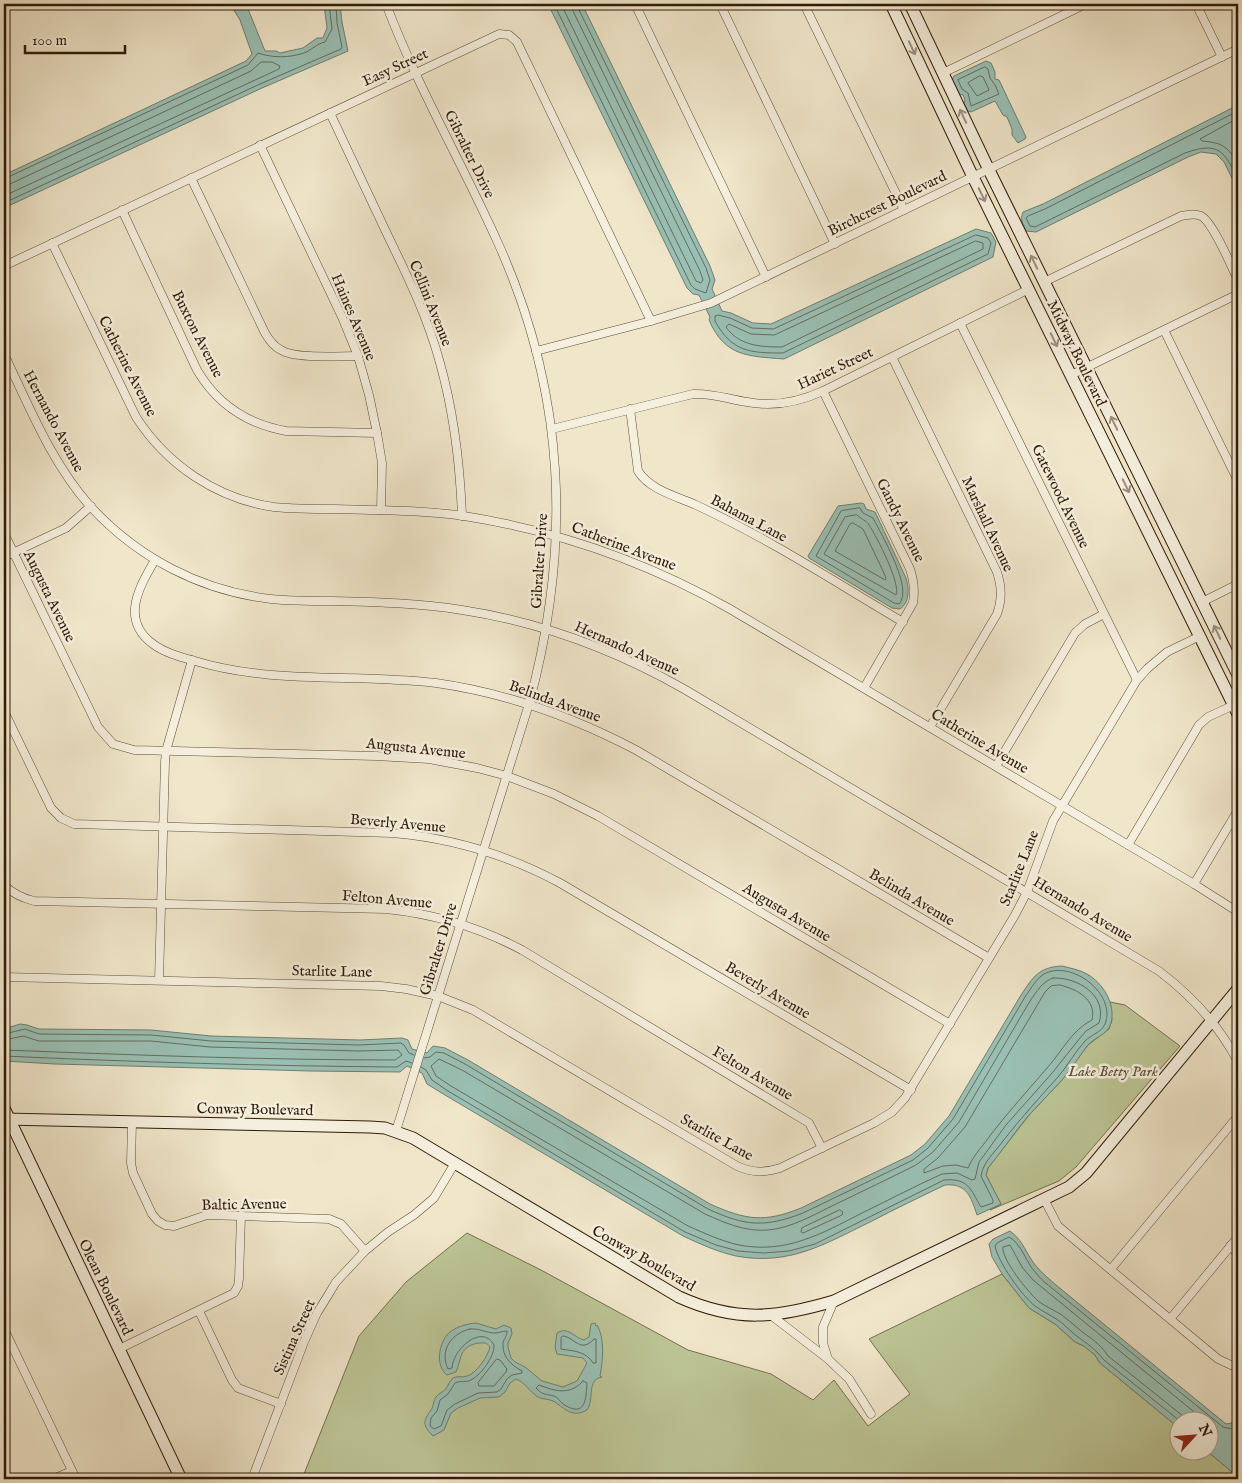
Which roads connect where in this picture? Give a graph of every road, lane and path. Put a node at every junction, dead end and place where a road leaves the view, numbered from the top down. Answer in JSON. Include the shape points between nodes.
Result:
{"nodes":[{"id":1,"x":386,"y":4,"type":"edge"},
{"id":2,"x":635,"y":4,"type":"edge"},
{"id":3,"x":720,"y":4,"type":"edge"},
{"id":4,"x":804,"y":4,"type":"edge"},
{"id":5,"x":891,"y":4,"type":"edge"},
{"id":6,"x":910,"y":4,"type":"edge"},
{"id":7,"x":1086,"y":4,"type":"edge"},
{"id":8,"x":1196,"y":4,"type":"edge"},
{"id":9,"x":1238,"y":49,"type":"edge"},
{"id":10,"x":1222,"y":57,"type":"junction"},
{"id":11,"x":415,"y":73,"type":"junction"},
{"id":12,"x":943,"y":73,"type":"junction"},
{"id":13,"x":330,"y":113,"type":"junction"},
{"id":14,"x":260,"y":145,"type":"junction"},
{"id":15,"x":989,"y":170,"type":"junction"},
{"id":16,"x":973,"y":177,"type":"junction"},
{"id":17,"x":191,"y":178,"type":"junction"},
{"id":18,"x":122,"y":210,"type":"junction"},
{"id":19,"x":904,"y":210,"type":"junction"},
{"id":20,"x":52,"y":243,"type":"junction"},
{"id":21,"x":835,"y":244,"type":"junction"},
{"id":22,"x":4,"y":266,"type":"edge"},
{"id":23,"x":766,"y":277,"type":"junction"},
{"id":24,"x":1238,"y":280,"type":"edge"},
{"id":25,"x":1044,"y":282,"type":"junction"},
{"id":26,"x":1029,"y":290,"type":"junction"},
{"id":27,"x":1238,"y":294,"type":"edge"},
{"id":28,"x":651,"y":321,"type":"junction"},
{"id":29,"x":960,"y":323,"type":"junction"},
{"id":30,"x":1164,"y":330,"type":"junction"},
{"id":31,"x":536,"y":351,"type":"junction"},
{"id":32,"x":4,"y":354,"type":"edge"},
{"id":33,"x":358,"y":356,"type":"junction"},
{"id":34,"x":892,"y":357,"type":"junction"},
{"id":35,"x":1086,"y":368,"type":"junction"},
{"id":36,"x":1071,"y":375,"type":"junction"},
{"id":37,"x":823,"y":391,"type":"junction"},
{"id":38,"x":630,"y":409,"type":"junction"},
{"id":39,"x":552,"y":429,"type":"junction"},
{"id":40,"x":378,"y":433,"type":"junction"},
{"id":41,"x":1238,"y":481,"type":"edge"},
{"id":42,"x":91,"y":506,"type":"junction"},
{"id":43,"x":381,"y":510,"type":"junction"},
{"id":44,"x":462,"y":516,"type":"junction"},
{"id":45,"x":4,"y":532,"type":"edge"},
{"id":46,"x":557,"y":536,"type":"junction"},
{"id":47,"x":13,"y":553,"type":"junction"},
{"id":48,"x":4,"y":557,"type":"edge"},
{"id":49,"x":155,"y":560,"type":"junction"},
{"id":50,"x":1238,"y":584,"type":"edge"},
{"id":51,"x":1202,"y":602,"type":"junction"},
{"id":52,"x":1104,"y":614,"type":"junction"},
{"id":53,"x":903,"y":622,"type":"junction"},
{"id":54,"x":547,"y":629,"type":"junction"},
{"id":55,"x":1200,"y":636,"type":"junction"},
{"id":56,"x":192,"y":660,"type":"junction"},
{"id":57,"x":1238,"y":675,"type":"edge"},
{"id":58,"x":1137,"y":680,"type":"junction"},
{"id":59,"x":864,"y":688,"type":"junction"},
{"id":60,"x":529,"y":704,"type":"junction"},
{"id":61,"x":1236,"y":709,"type":"edge"},
{"id":62,"x":4,"y":711,"type":"edge"},
{"id":63,"x":930,"y":727,"type":"junction"},
{"id":64,"x":166,"y":750,"type":"junction"},
{"id":65,"x":996,"y":766,"type":"junction"},
{"id":66,"x":507,"y":776,"type":"junction"},
{"id":67,"x":1062,"y":806,"type":"junction"},
{"id":68,"x":1238,"y":810,"type":"edge"},
{"id":69,"x":163,"y":827,"type":"junction"},
{"id":70,"x":1128,"y":845,"type":"junction"},
{"id":71,"x":484,"y":849,"type":"junction"},
{"id":72,"x":1194,"y":884,"type":"junction"},
{"id":73,"x":4,"y":885,"type":"edge"},
{"id":74,"x":1027,"y":892,"type":"junction"},
{"id":75,"x":161,"y":904,"type":"junction"},
{"id":76,"x":1238,"y":912,"type":"edge"},
{"id":77,"x":461,"y":923,"type":"junction"},
{"id":78,"x":989,"y":958,"type":"junction"},
{"id":79,"x":4,"y":977,"type":"edge"},
{"id":80,"x":159,"y":980,"type":"junction"},
{"id":81,"x":1238,"y":989,"type":"edge"},
{"id":82,"x":438,"y":996,"type":"junction"},
{"id":83,"x":1212,"y":1020,"type":"junction"},
{"id":84,"x":950,"y":1024,"type":"junction"},
{"id":85,"x":1238,"y":1062,"type":"edge"},
{"id":86,"x":911,"y":1090,"type":"junction"},
{"id":87,"x":4,"y":1108,"type":"edge"},
{"id":88,"x":1238,"y":1116,"type":"edge"},
{"id":89,"x":6,"y":1119,"type":"edge"},
{"id":90,"x":132,"y":1122,"type":"junction"},
{"id":91,"x":396,"y":1131,"type":"junction"},
{"id":92,"x":822,"y":1148,"type":"junction"},
{"id":93,"x":455,"y":1163,"type":"junction"},
{"id":94,"x":1044,"y":1199,"type":"junction"},
{"id":95,"x":241,"y":1215,"type":"junction"},
{"id":96,"x":1238,"y":1237,"type":"edge"},
{"id":97,"x":1230,"y":1246,"type":"junction"},
{"id":98,"x":365,"y":1251,"type":"junction"},
{"id":99,"x":1238,"y":1254,"type":"edge"},
{"id":100,"x":1111,"y":1270,"type":"junction"},
{"id":101,"x":834,"y":1301,"type":"junction"},
{"id":102,"x":199,"y":1311,"type":"junction"},
{"id":103,"x":772,"y":1316,"type":"junction"},
{"id":104,"x":1170,"y":1318,"type":"junction"},
{"id":105,"x":4,"y":1328,"type":"edge"},
{"id":106,"x":119,"y":1349,"type":"junction"},
{"id":107,"x":828,"y":1359,"type":"junction"},
{"id":108,"x":1238,"y":1366,"type":"edge"},
{"id":109,"x":280,"y":1404,"type":"junction"},
{"id":110,"x":871,"y":1414,"type":"dead end"},
{"id":111,"x":72,"y":1470,"type":"junction"},
{"id":112,"x":53,"y":1479,"type":"edge"},
{"id":113,"x":76,"y":1479,"type":"edge"},
{"id":114,"x":181,"y":1479,"type":"edge"},
{"id":115,"x":252,"y":1479,"type":"edge"}],
"edges":[{"from":1,"to":11,"type":"street","name":"Gibralter Drive"},
{"from":2,"to":23,"type":"street"},
{"from":3,"to":21,"type":"street"},
{"from":4,"to":19,"type":"street"},
{"from":5,"to":16,"type":"street","name":"Midway Boulevard","one_way":true},
{"from":6,"to":12,"type":"street","name":"Midway Boulevard"},
{"from":7,"to":12,"type":"street"},
{"from":8,"to":10,"type":"street"},
{"from":9,"to":10,"type":"street","name":"Birchcrest Boulevard"},
{"from":10,"to":15,"type":"street","name":"Birchcrest Boulevard"},
{"from":11,"to":13,"type":"street","name":"Easy Street"},
{"from":11,"to":28,"type":"street","name":"Easy Street","via":[[499,34],[509,34],[517,42]]},
{"from":11,"to":31,"type":"street","name":"Gibralter Drive","via":[[498,242],[522,302]]},
{"from":15,"to":12,"type":"street","name":"Midway Boulevard","one_way":true},
{"from":13,"to":14,"type":"street","name":"Easy Street"},
{"from":13,"to":44,"type":"street","name":"Cellini Avenue","via":[[431,333],[455,429]]},
{"from":14,"to":17,"type":"street","name":"Easy Street"},
{"from":14,"to":33,"type":"street","name":"Haines Avenue"},
{"from":15,"to":16,"type":"street","name":"Birchcrest Boulevard"},
{"from":25,"to":15,"type":"street","name":"Midway Boulevard","one_way":true},
{"from":16,"to":19,"type":"street","name":"Birchcrest Boulevard"},
{"from":16,"to":26,"type":"street","name":"Midway Boulevard","one_way":true},
{"from":17,"to":18,"type":"street","name":"Easy Street"},
{"from":17,"to":33,"type":"street","via":[[272,343],[282,351],[294,354]]},
{"from":18,"to":20,"type":"street","name":"Easy Street"},
{"from":18,"to":40,"type":"street","name":"Buxton Avenue","via":[[197,370],[223,403],[248,420],[286,431]]},
{"from":19,"to":21,"type":"street","name":"Birchcrest Boulevard"},
{"from":20,"to":22,"type":"street","name":"Easy Street"},
{"from":20,"to":43,"type":"street","name":"Catherine Avenue","via":[[133,411],[156,444],[183,469],[217,490],[255,503],[291,508]]},
{"from":21,"to":23,"type":"street","name":"Birchcrest Boulevard"},
{"from":23,"to":28,"type":"street","name":"Birchcrest Boulevard","via":[[696,309]]},
{"from":24,"to":25,"type":"street","via":[[1210,224],[1192,214],[1181,216]]},
{"from":25,"to":35,"type":"street","name":"Midway Boulevard"},
{"from":26,"to":29,"type":"street","name":"Hariet Street"},
{"from":26,"to":36,"type":"street","name":"Midway Boulevard","one_way":true},
{"from":27,"to":30,"type":"street"},
{"from":28,"to":31,"type":"street","name":"Birchcrest Boulevard"},
{"from":29,"to":34,"type":"street","name":"Hariet Street"},
{"from":29,"to":52,"type":"street","name":"Gatewood Avenue"},
{"from":30,"to":35,"type":"street"},
{"from":30,"to":41,"type":"street"},
{"from":31,"to":39,"type":"street","name":"Gibralter Drive"},
{"from":32,"to":42,"type":"street","name":"Hernando Avenue","via":[[55,457]]},
{"from":33,"to":40,"type":"street","name":"Haines Avenue"},
{"from":34,"to":37,"type":"street","name":"Hariet Street"},
{"from":34,"to":63,"type":"street","name":"Marshall Avenue","via":[[1002,588],[997,614]]},
{"from":35,"to":36,"type":"street"},
{"from":51,"to":35,"type":"street","name":"Midway Boulevard","one_way":true},
{"from":36,"to":55,"type":"street","name":"Midway Boulevard","one_way":true},
{"from":37,"to":38,"type":"street","name":"Hariet Street","via":[[799,400],[772,404],[693,394]]},
{"from":37,"to":53,"type":"street","name":"Gandy Avenue","via":[[912,575],[913,603]]},
{"from":38,"to":39,"type":"street","name":"Hariet Street"},
{"from":38,"to":53,"type":"street","name":"Bahama Lane","via":[[638,471],[653,487],[746,530]]},
{"from":39,"to":46,"type":"street","name":"Gibralter Drive"},
{"from":40,"to":43,"type":"street","name":"Haines Avenue","via":[[382,463]]},
{"from":42,"to":47,"type":"street","via":[[66,528]]},
{"from":42,"to":49,"type":"street","name":"Hernando Avenue","via":[[121,535]]},
{"from":43,"to":44,"type":"street","name":"Catherine Avenue"},
{"from":44,"to":46,"type":"street","name":"Catherine Avenue"},
{"from":45,"to":47,"type":"street","name":"Augusta Avenue"},
{"from":46,"to":54,"type":"street","name":"Gibralter Drive"},
{"from":46,"to":59,"type":"street","name":"Catherine Avenue","via":[[630,560],[687,586]]},
{"from":47,"to":48,"type":"street"},
{"from":47,"to":64,"type":"street","name":"Augusta Avenue","via":[[102,732],[113,744],[126,749]]},
{"from":49,"to":54,"type":"street","name":"Hernando Avenue","via":[[209,586],[252,596],[430,605],[484,613]]},
{"from":49,"to":56,"type":"street","name":"Belinda Avenue","via":[[136,598],[138,625],[152,644]]},
{"from":50,"to":51,"type":"street"},
{"from":57,"to":51,"type":"street","name":"Midway Boulevard","one_way":true},
{"from":52,"to":58,"type":"street","name":"Gatewood Avenue"},
{"from":52,"to":65,"type":"street","via":[[1075,633]]},
{"from":53,"to":59,"type":"street","name":"Gandy Avenue"},
{"from":54,"to":60,"type":"street","name":"Gibralter Drive"},
{"from":54,"to":74,"type":"street","name":"Hernando Avenue","via":[[606,650],[665,678]]},
{"from":55,"to":58,"type":"street","name":"Starlite Lane","via":[[1167,652]]},
{"from":55,"to":61,"type":"street","name":"Midway Boulevard"},
{"from":56,"to":60,"type":"street","name":"Belinda Avenue","via":[[266,675],[437,683]]},
{"from":56,"to":64,"type":"street"},
{"from":58,"to":67,"type":"street","name":"Starlite Lane"},
{"from":59,"to":63,"type":"street","name":"Catherine Avenue"},
{"from":60,"to":66,"type":"street","name":"Gibralter Drive"},
{"from":60,"to":78,"type":"street","name":"Belinda Avenue","via":[[585,724],[636,750]]},
{"from":61,"to":70,"type":"street","via":[[1208,717],[1199,725]]},
{"from":62,"to":69,"type":"street","name":"Beverly Avenue","via":[[46,800],[61,818],[74,824]]},
{"from":63,"to":65,"type":"street","name":"Catherine Avenue"},
{"from":64,"to":66,"type":"street","name":"Augusta Avenue","via":[[405,757],[453,763]]},
{"from":64,"to":69,"type":"street"},
{"from":65,"to":67,"type":"street","name":"Catherine Avenue"},
{"from":66,"to":71,"type":"street","name":"Gibralter Drive"},
{"from":66,"to":84,"type":"street","name":"Augusta Avenue","via":[[598,816]]},
{"from":67,"to":70,"type":"street","name":"Catherine Avenue"},
{"from":67,"to":74,"type":"street","name":"Starlite Lane","via":[[1046,837]]},
{"from":68,"to":72,"type":"street"},
{"from":69,"to":71,"type":"street","name":"Beverly Avenue","via":[[392,833]]},
{"from":69,"to":75,"type":"street"},
{"from":70,"to":72,"type":"street","name":"Catherine Avenue"},
{"from":71,"to":77,"type":"street","name":"Gibralter Drive"},
{"from":71,"to":86,"type":"street","name":"Beverly Avenue","via":[[560,883]]},
{"from":72,"to":76,"type":"street","name":"Catherine Avenue"},
{"from":73,"to":75,"type":"street","name":"Felton Avenue","via":[[21,898],[34,901]]},
{"from":74,"to":78,"type":"street","name":"Starlite Lane"},
{"from":74,"to":83,"type":"street","name":"Hernando Avenue","via":[[1159,971],[1186,992]]},
{"from":75,"to":77,"type":"street","name":"Felton Avenue","via":[[386,909]]},
{"from":75,"to":80,"type":"street"},
{"from":77,"to":82,"type":"street","name":"Gibralter Drive"},
{"from":77,"to":92,"type":"street","name":"Felton Avenue","via":[[522,950],[809,1123]]},
{"from":78,"to":84,"type":"street","name":"Starlite Lane"},
{"from":79,"to":80,"type":"street","name":"Starlite Lane"},
{"from":80,"to":82,"type":"street","name":"Starlite Lane","via":[[381,986]]},
{"from":81,"to":83,"type":"street","name":"Conway Boulevard"},
{"from":82,"to":91,"type":"street","name":"Gibralter Drive"},
{"from":82,"to":92,"type":"street","name":"Starlite Lane","via":[[484,1016],[751,1172],[766,1173]]},
{"from":83,"to":85,"type":"street","name":"Hernando Avenue"},
{"from":83,"to":94,"type":"street","name":"Conway Boulevard","via":[[1086,1173],[1069,1187]]},
{"from":84,"to":86,"type":"street","name":"Starlite Lane"},
{"from":86,"to":92,"type":"street","name":"Starlite Lane","via":[[884,1117]]},
{"from":87,"to":89,"type":"street","name":"Olean Boulevard"},
{"from":88,"to":100,"type":"street"},
{"from":89,"to":90,"type":"street","name":"Conway Boulevard"},
{"from":89,"to":106,"type":"street","name":"Olean Boulevard"},
{"from":90,"to":91,"type":"street","name":"Conway Boulevard","via":[[370,1126]]},
{"from":90,"to":95,"type":"street","name":"Baltic Avenue","via":[[133,1173],[158,1221],[174,1226],[207,1215]]},
{"from":91,"to":93,"type":"street","name":"Conway Boulevard"},
{"from":93,"to":98,"type":"street","name":"Sistina Street","via":[[434,1198]]},
{"from":93,"to":103,"type":"street","name":"Conway Boulevard","via":[[679,1297],[726,1312]]},
{"from":94,"to":100,"type":"street","via":[[1058,1226]]},
{"from":94,"to":101,"type":"street","name":"Conway Boulevard"},
{"from":95,"to":98,"type":"street","name":"Baltic Avenue","via":[[329,1219],[340,1224]]},
{"from":95,"to":102,"type":"street","via":[[238,1286],[234,1293]]},
{"from":96,"to":97,"type":"street"},
{"from":97,"to":99,"type":"street"},
{"from":97,"to":104,"type":"street"},
{"from":98,"to":109,"type":"street","name":"Sistina Street","via":[[336,1282],[317,1313]]},
{"from":100,"to":104,"type":"street"},
{"from":101,"to":103,"type":"street","name":"Conway Boulevard"},
{"from":101,"to":107,"type":"street","via":[[823,1327]]},
{"from":102,"to":106,"type":"street"},
{"from":102,"to":109,"type":"street","via":[[238,1388]]},
{"from":103,"to":107,"type":"street"},
{"from":104,"to":108,"type":"street","via":[[1218,1359]]},
{"from":105,"to":111,"type":"street"},
{"from":106,"to":114,"type":"street","name":"Olean Boulevard"},
{"from":107,"to":110,"type":"street","via":[[849,1379]]},
{"from":109,"to":115,"type":"street","name":"Sistina Street"},
{"from":111,"to":112,"type":"street"},
{"from":111,"to":113,"type":"street"}]}
